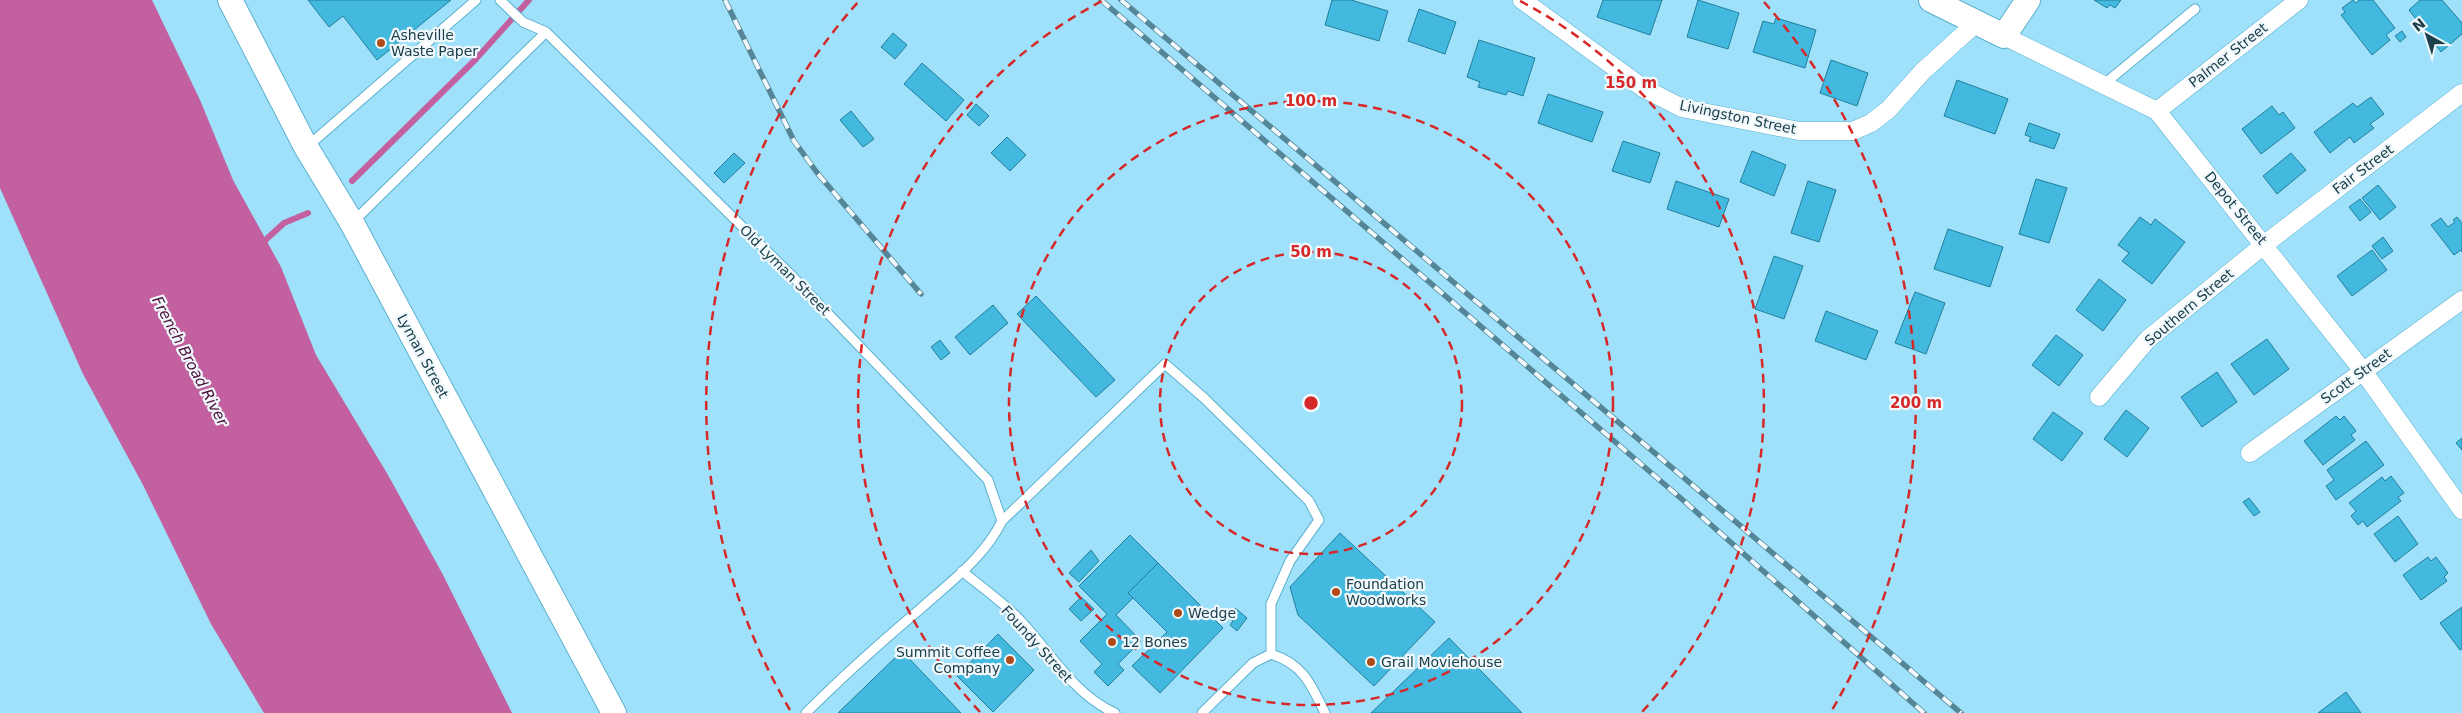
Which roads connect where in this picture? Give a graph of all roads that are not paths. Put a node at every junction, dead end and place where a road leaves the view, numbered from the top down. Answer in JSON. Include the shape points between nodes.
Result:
{"nodes":[{"id":1,"x":230,"y":0,"type":"edge"},
{"id":2,"x":476,"y":0,"type":"edge"},
{"id":3,"x":1522,"y":0,"type":"edge"},
{"id":4,"x":1931,"y":0,"type":"edge"},
{"id":5,"x":2028,"y":0,"type":"edge"},
{"id":6,"x":2299,"y":0,"type":"edge"},
{"id":7,"x":501,"y":1,"type":"edge"},
{"id":8,"x":2195,"y":9,"type":"dead end"},
{"id":9,"x":1975,"y":24,"type":"junction"},
{"id":10,"x":546,"y":32,"type":"junction"},
{"id":11,"x":2004,"y":36,"type":"junction"},
{"id":12,"x":2103,"y":84,"type":"junction"},
{"id":13,"x":2462,"y":93,"type":"edge"},
{"id":14,"x":2157,"y":111,"type":"junction"},
{"id":15,"x":306,"y":147,"type":"junction"},
{"id":16,"x":352,"y":223,"type":"junction"},
{"id":17,"x":2265,"y":244,"type":"junction"},
{"id":18,"x":2462,"y":300,"type":"edge"},
{"id":19,"x":2363,"y":371,"type":"junction"},
{"id":20,"x":2099,"y":397,"type":"dead end"},
{"id":21,"x":2250,"y":453,"type":"dead end"},
{"id":22,"x":2462,"y":510,"type":"edge"},
{"id":23,"x":1002,"y":521,"type":"junction"},
{"id":24,"x":962,"y":571,"type":"junction"},
{"id":25,"x":1271,"y":654,"type":"junction"},
{"id":26,"x":614,"y":713,"type":"edge"},
{"id":27,"x":806,"y":713,"type":"edge"},
{"id":28,"x":1115,"y":713,"type":"edge"},
{"id":29,"x":1202,"y":713,"type":"edge"},
{"id":30,"x":1326,"y":713,"type":"edge"}],
"edges":[{"from":1,"to":15,"type":"main road","name":"Lyman Street"},
{"from":2,"to":15,"type":"lane"},
{"from":3,"to":9,"type":"street","name":"Livingston Street","via":[[1642,88],[1682,108],[1799,131],[1853,131],[1871,123]]},
{"from":4,"to":9,"type":"main road","name":"Depot Street"},
{"from":5,"to":11,"type":"main road"},
{"from":6,"to":14,"type":"street","name":"Palmer Street"},
{"from":7,"to":10,"type":"lane","via":[[523,22]]},
{"from":8,"to":12,"type":"lane"},
{"from":9,"to":11,"type":"main road","name":"Depot Street"},
{"from":10,"to":16,"type":"lane"},
{"from":10,"to":23,"type":"lane","name":"Old Lyman Street","via":[[793,277],[988,480]]},
{"from":11,"to":12,"type":"street","name":"Depot Street"},
{"from":12,"to":14,"type":"street","name":"Depot Street"},
{"from":13,"to":17,"type":"street","name":"Fair Street"},
{"from":14,"to":17,"type":"street","name":"Depot Street"},
{"from":15,"to":16,"type":"main road","name":"Lyman Street"},
{"from":16,"to":26,"type":"main road","name":"Lyman Street"},
{"from":17,"to":19,"type":"street","name":"Depot Street"},
{"from":17,"to":20,"type":"street","name":"Southern Street","via":[[2148,339]]},
{"from":18,"to":19,"type":"street","name":"Scott Street"},
{"from":19,"to":21,"type":"street","name":"Scott Street"},
{"from":19,"to":22,"type":"street","name":"Depot Street"},
{"from":23,"to":24,"type":"lane","via":[[994,538]]},
{"from":23,"to":25,"type":"lane","via":[[1164,364],[1204,398],[1309,501],[1318,520],[1290,561],[1271,604]]},
{"from":24,"to":27,"type":"lane"},
{"from":24,"to":28,"type":"lane","name":"Foundy Street","via":[[1015,615],[1079,690],[1098,706]]},
{"from":25,"to":29,"type":"lane","via":[[1253,663]]},
{"from":25,"to":30,"type":"lane","via":[[1288,659],[1302,671]]}]}
